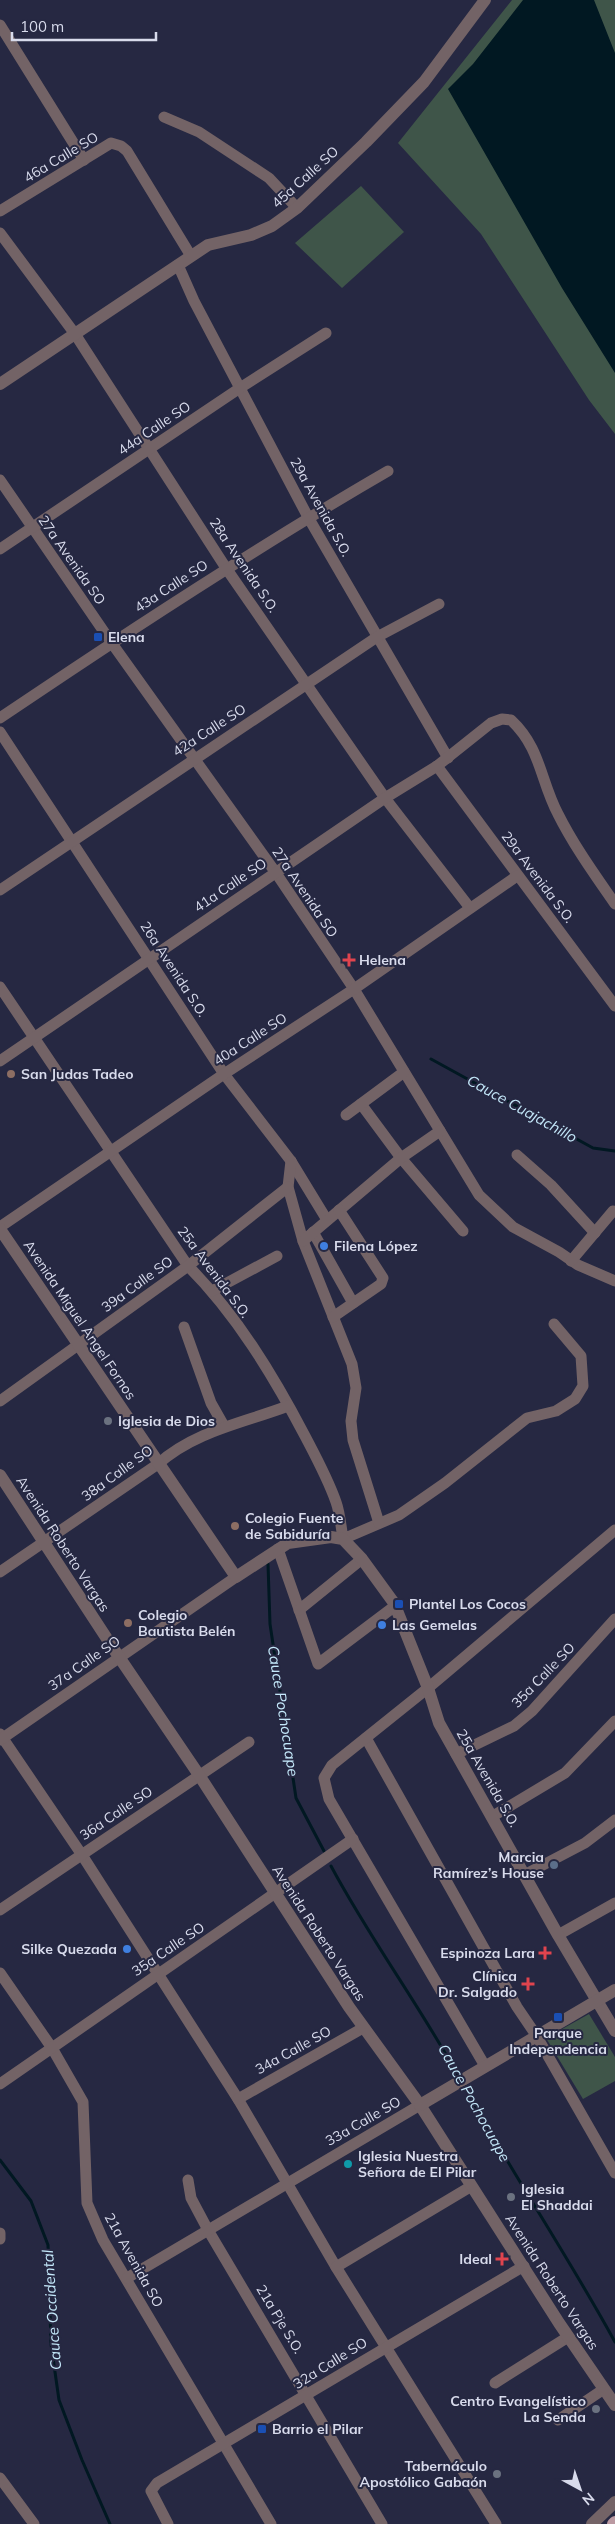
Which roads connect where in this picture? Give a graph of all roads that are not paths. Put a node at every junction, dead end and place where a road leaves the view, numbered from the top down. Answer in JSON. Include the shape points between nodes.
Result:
{"nodes":[{"id":1,"x":485,"y":0,"type":"edge"},
{"id":2,"x":0,"y":25,"type":"edge"},
{"id":3,"x":164,"y":117,"type":"dead end"},
{"id":4,"x":84,"y":160,"type":"junction"},
{"id":5,"x":298,"y":208,"type":"junction"},
{"id":6,"x":0,"y":211,"type":"edge"},
{"id":7,"x":0,"y":233,"type":"edge"},
{"id":8,"x":191,"y":256,"type":"junction"},
{"id":9,"x":178,"y":265,"type":"junction"},
{"id":10,"x":326,"y":333,"type":"dead end"},
{"id":11,"x":75,"y":334,"type":"junction"},
{"id":12,"x":0,"y":384,"type":"edge"},
{"id":13,"x":240,"y":388,"type":"junction"},
{"id":14,"x":150,"y":449,"type":"junction"},
{"id":15,"x":388,"y":470,"type":"dead end"},
{"id":16,"x":0,"y":480,"type":"edge"},
{"id":17,"x":308,"y":517,"type":"junction"},
{"id":18,"x":31,"y":528,"type":"junction"},
{"id":19,"x":0,"y":549,"type":"edge"},
{"id":20,"x":226,"y":568,"type":"junction"},
{"id":21,"x":440,"y":604,"type":"dead end"},
{"id":22,"x":377,"y":637,"type":"junction"},
{"id":23,"x":111,"y":642,"type":"junction"},
{"id":24,"x":307,"y":685,"type":"junction"},
{"id":25,"x":0,"y":718,"type":"edge"},
{"id":26,"x":0,"y":732,"type":"edge"},
{"id":27,"x":195,"y":757,"type":"junction"},
{"id":28,"x":448,"y":758,"type":"junction"},
{"id":29,"x":437,"y":766,"type":"junction"},
{"id":30,"x":385,"y":798,"type":"junction"},
{"id":31,"x":72,"y":840,"type":"junction"},
{"id":32,"x":276,"y":873,"type":"junction"},
{"id":33,"x":517,"y":876,"type":"junction"},
{"id":34,"x":0,"y":890,"type":"edge"},
{"id":35,"x":615,"y":904,"type":"edge"},
{"id":36,"x":470,"y":908,"type":"junction"},
{"id":37,"x":149,"y":958,"type":"junction"},
{"id":38,"x":0,"y":987,"type":"edge"},
{"id":39,"x":354,"y":989,"type":"junction"},
{"id":40,"x":615,"y":1006,"type":"edge"},
{"id":41,"x":35,"y":1037,"type":"junction"},
{"id":42,"x":0,"y":1061,"type":"edge"},
{"id":43,"x":404,"y":1072,"type":"junction"},
{"id":44,"x":224,"y":1074,"type":"junction"},
{"id":45,"x":361,"y":1104,"type":"junction"},
{"id":46,"x":346,"y":1115,"type":"dead end"},
{"id":47,"x":440,"y":1131,"type":"junction"},
{"id":48,"x":111,"y":1151,"type":"junction"},
{"id":49,"x":516,"y":1156,"type":"dead end"},
{"id":50,"x":400,"y":1158,"type":"junction"},
{"id":51,"x":290,"y":1161,"type":"junction"},
{"id":52,"x":288,"y":1187,"type":"junction"},
{"id":53,"x":339,"y":1210,"type":"junction"},
{"id":54,"x":613,"y":1211,"type":"dead end"},
{"id":55,"x":327,"y":1220,"type":"junction"},
{"id":56,"x":0,"y":1228,"type":"edge"},
{"id":57,"x":463,"y":1231,"type":"dead end"},
{"id":58,"x":313,"y":1232,"type":"junction"},
{"id":59,"x":595,"y":1232,"type":"junction"},
{"id":60,"x":303,"y":1241,"type":"junction"},
{"id":61,"x":277,"y":1256,"type":"dead end"},
{"id":62,"x":572,"y":1261,"type":"junction"},
{"id":63,"x":188,"y":1266,"type":"junction"},
{"id":64,"x":615,"y":1281,"type":"edge"},
{"id":65,"x":212,"y":1291,"type":"junction"},
{"id":66,"x":353,"y":1303,"type":"junction"},
{"id":67,"x":333,"y":1317,"type":"junction"},
{"id":68,"x":554,"y":1324,"type":"dead end"},
{"id":69,"x":184,"y":1327,"type":"dead end"},
{"id":70,"x":78,"y":1345,"type":"junction"},
{"id":71,"x":0,"y":1401,"type":"edge"},
{"id":72,"x":288,"y":1406,"type":"junction"},
{"id":73,"x":224,"y":1426,"type":"junction"},
{"id":74,"x":158,"y":1464,"type":"junction"},
{"id":75,"x":0,"y":1476,"type":"edge"},
{"id":76,"x":379,"y":1523,"type":"junction"},
{"id":77,"x":615,"y":1530,"type":"edge"},
{"id":78,"x":343,"y":1539,"type":"junction"},
{"id":79,"x":46,"y":1543,"type":"junction"},
{"id":80,"x":278,"y":1548,"type":"junction"},
{"id":81,"x":362,"y":1559,"type":"junction"},
{"id":82,"x":0,"y":1572,"type":"edge"},
{"id":83,"x":236,"y":1577,"type":"junction"},
{"id":84,"x":395,"y":1606,"type":"junction"},
{"id":85,"x":299,"y":1610,"type":"junction"},
{"id":86,"x":615,"y":1619,"type":"edge"},
{"id":87,"x":118,"y":1657,"type":"junction"},
{"id":88,"x":428,"y":1688,"type":"junction"},
{"id":89,"x":615,"y":1722,"type":"edge"},
{"id":90,"x":1,"y":1737,"type":"edge"},
{"id":91,"x":366,"y":1738,"type":"junction"},
{"id":92,"x":250,"y":1742,"type":"dead end"},
{"id":93,"x":456,"y":1754,"type":"junction"},
{"id":94,"x":199,"y":1775,"type":"junction"},
{"id":95,"x":493,"y":1816,"type":"junction"},
{"id":96,"x":615,"y":1820,"type":"edge"},
{"id":97,"x":354,"y":1839,"type":"junction"},
{"id":98,"x":82,"y":1855,"type":"junction"},
{"id":99,"x":524,"y":1875,"type":"junction"},
{"id":100,"x":276,"y":1894,"type":"junction"},
{"id":101,"x":615,"y":1903,"type":"edge"},
{"id":102,"x":0,"y":1910,"type":"edge"},
{"id":103,"x":558,"y":1935,"type":"junction"},
{"id":104,"x":0,"y":1973,"type":"edge"},
{"id":105,"x":158,"y":1973,"type":"junction"},
{"id":106,"x":615,"y":1990,"type":"edge"},
{"id":107,"x":598,"y":2000,"type":"junction"},
{"id":108,"x":363,"y":2028,"type":"junction"},
{"id":109,"x":615,"y":2031,"type":"edge"},
{"id":110,"x":536,"y":2035,"type":"junction"},
{"id":111,"x":52,"y":2048,"type":"junction"},
{"id":112,"x":485,"y":2066,"type":"junction"},
{"id":113,"x":0,"y":2084,"type":"edge"},
{"id":114,"x":238,"y":2099,"type":"junction"},
{"id":115,"x":420,"y":2105,"type":"junction"},
{"id":116,"x":615,"y":2173,"type":"edge"},
{"id":117,"x":188,"y":2180,"type":"dead end"},
{"id":118,"x":288,"y":2182,"type":"junction"},
{"id":119,"x":470,"y":2187,"type":"junction"},
{"id":120,"x":208,"y":2230,"type":"junction"},
{"id":121,"x":0,"y":2233,"type":"edge"},
{"id":122,"x":0,"y":2239,"type":"edge"},
{"id":123,"x":336,"y":2266,"type":"junction"},
{"id":124,"x":524,"y":2266,"type":"junction"},
{"id":125,"x":127,"y":2278,"type":"junction"},
{"id":126,"x":568,"y":2337,"type":"junction"},
{"id":127,"x":387,"y":2346,"type":"junction"},
{"id":128,"x":495,"y":2383,"type":"dead end"},
{"id":129,"x":601,"y":2391,"type":"dead end"},
{"id":130,"x":308,"y":2395,"type":"junction"},
{"id":131,"x":615,"y":2405,"type":"edge"},
{"id":132,"x":558,"y":2420,"type":"dead end"},
{"id":133,"x":225,"y":2443,"type":"junction"},
{"id":134,"x":0,"y":2478,"type":"edge"},
{"id":135,"x":615,"y":2502,"type":"edge"},
{"id":136,"x":34,"y":2524,"type":"edge"},
{"id":137,"x":168,"y":2524,"type":"edge"},
{"id":138,"x":271,"y":2524,"type":"edge"},
{"id":139,"x":382,"y":2524,"type":"edge"},
{"id":140,"x":496,"y":2524,"type":"edge"},
{"id":141,"x":592,"y":2524,"type":"edge"}],
"edges":[{"from":1,"to":5,"type":"street","name":"45a Calle SO","via":[[424,82]]},
{"from":2,"to":4,"type":"street"},
{"from":3,"to":5,"type":"street","via":[[199,132],[261,173]]},
{"from":4,"to":6,"type":"street","name":"46a Calle SO"},
{"from":4,"to":8,"type":"street","name":"46a Calle SO","via":[[111,144],[127,151]]},
{"from":5,"to":8,"type":"street","name":"45a Calle SO","via":[[272,226],[251,235],[208,245]]},
{"from":7,"to":11,"type":"street","name":"28a Avenida S.O."},
{"from":8,"to":9,"type":"street","name":"45a Calle SO"},
{"from":9,"to":11,"type":"street","name":"45a Calle SO"},
{"from":9,"to":13,"type":"street","name":"29a Avenida S.O."},
{"from":10,"to":13,"type":"street","name":"44a Calle SO"},
{"from":11,"to":12,"type":"street","name":"45a Calle SO"},
{"from":11,"to":14,"type":"street","name":"28a Avenida S.O."},
{"from":13,"to":14,"type":"street","name":"44a Calle SO"},
{"from":13,"to":17,"type":"street","name":"29a Avenida S.O."},
{"from":14,"to":18,"type":"street","name":"44a Calle SO"},
{"from":14,"to":20,"type":"street","name":"28a Avenida S.O."},
{"from":15,"to":17,"type":"street","name":"43a Calle SO"},
{"from":16,"to":18,"type":"street","name":"27a Avenida SO"},
{"from":17,"to":20,"type":"street","name":"43a Calle SO"},
{"from":17,"to":22,"type":"street","name":"29a Avenida S.O."},
{"from":18,"to":19,"type":"street","name":"44a Calle SO"},
{"from":18,"to":23,"type":"street","name":"27a Avenida SO"},
{"from":20,"to":23,"type":"street","name":"43a Calle SO"},
{"from":20,"to":24,"type":"street","name":"28a Avenida S.O."},
{"from":21,"to":22,"type":"street","name":"42a Calle SO"},
{"from":22,"to":24,"type":"street","name":"42a Calle SO"},
{"from":22,"to":28,"type":"street","name":"29a Avenida S.O."},
{"from":23,"to":25,"type":"street","name":"43a Calle SO"},
{"from":23,"to":27,"type":"street","name":"27a Avenida SO"},
{"from":24,"to":27,"type":"street","name":"42a Calle SO"},
{"from":24,"to":30,"type":"street","name":"28a Avenida S.O."},
{"from":26,"to":31,"type":"street","name":"26a Avenida S.O."},
{"from":27,"to":31,"type":"street","name":"42a Calle SO"},
{"from":27,"to":32,"type":"street","name":"27a Avenida SO"},
{"from":28,"to":29,"type":"street","name":"41a Calle SO"},
{"from":28,"to":35,"type":"street","name":"41a Calle SO","via":[[491,723],[511,720],[528,737],[558,814]]},
{"from":29,"to":30,"type":"street","name":"41a Calle SO"},
{"from":29,"to":33,"type":"street","name":"29a Avenida S.O."},
{"from":30,"to":32,"type":"street","name":"41a Calle SO"},
{"from":30,"to":36,"type":"street","name":"28a Avenida S.O."},
{"from":31,"to":34,"type":"street","name":"42a Calle SO"},
{"from":31,"to":37,"type":"street","name":"26a Avenida S.O."},
{"from":32,"to":37,"type":"street","name":"41a Calle SO"},
{"from":32,"to":39,"type":"street","name":"27a Avenida SO"},
{"from":33,"to":36,"type":"street","name":"40a Calle SO"},
{"from":33,"to":40,"type":"street","name":"29a Avenida S.O."},
{"from":36,"to":39,"type":"street","name":"40a Calle SO"},
{"from":37,"to":41,"type":"street","name":"41a Calle SO"},
{"from":37,"to":44,"type":"street","name":"26a Avenida S.O."},
{"from":38,"to":41,"type":"street","name":"25a Avenida S.O."},
{"from":39,"to":43,"type":"street","name":"27a Avenida SO"},
{"from":39,"to":44,"type":"street","name":"40a Calle SO"},
{"from":41,"to":42,"type":"street","name":"41a Calle SO"},
{"from":41,"to":48,"type":"street","name":"25a Avenida S.O."},
{"from":43,"to":45,"type":"street"},
{"from":43,"to":47,"type":"street","name":"27a Avenida SO"},
{"from":44,"to":48,"type":"street","name":"40a Calle SO"},
{"from":44,"to":51,"type":"street","name":"26a Avenida S.O."},
{"from":45,"to":46,"type":"street"},
{"from":45,"to":50,"type":"street"},
{"from":47,"to":50,"type":"street"},
{"from":47,"to":62,"type":"street","name":"27a Avenida SO","via":[[479,1195],[513,1228]]},
{"from":48,"to":56,"type":"street","name":"40a Calle SO"},
{"from":48,"to":63,"type":"street","name":"25a Avenida S.O."},
{"from":49,"to":59,"type":"street","via":[[551,1186]]},
{"from":50,"to":53,"type":"street"},
{"from":50,"to":57,"type":"street"},
{"from":51,"to":52,"type":"street"},
{"from":51,"to":55,"type":"street","name":"26a Avenida S.O."},
{"from":52,"to":60,"type":"street"},
{"from":52,"to":63,"type":"street","name":"39a Calle SO"},
{"from":53,"to":55,"type":"street"},
{"from":53,"to":66,"type":"street","via":[[383,1278],[381,1284]]},
{"from":54,"to":59,"type":"street"},
{"from":55,"to":58,"type":"street"},
{"from":56,"to":70,"type":"street","name":"Avenida Miguel Angel Fornos"},
{"from":58,"to":60,"type":"street"},
{"from":58,"to":66,"type":"street"},
{"from":59,"to":62,"type":"street"},
{"from":60,"to":67,"type":"street"},
{"from":61,"to":65,"type":"street"},
{"from":62,"to":64,"type":"street","name":"27a Avenida SO"},
{"from":63,"to":65,"type":"street","name":"25a Avenida S.O."},
{"from":63,"to":70,"type":"street","name":"39a Calle SO"},
{"from":65,"to":72,"type":"street","name":"25a Avenida S.O.","via":[[256,1353]]},
{"from":66,"to":67,"type":"street"},
{"from":67,"to":76,"type":"street","via":[[352,1364],[356,1388],[351,1420],[353,1440]]},
{"from":68,"to":76,"type":"street","via":[[581,1356],[583,1386],[575,1399],[556,1411],[527,1418],[399,1515]]},
{"from":69,"to":73,"type":"street","via":[[211,1403]]},
{"from":70,"to":71,"type":"street","name":"39a Calle SO"},
{"from":70,"to":74,"type":"street","name":"Avenida Miguel Angel Fornos"},
{"from":72,"to":73,"type":"street","name":"38a Calle SO","via":[[239,1424]]},
{"from":72,"to":78,"type":"street","name":"25a Avenida S.O.","via":[[322,1469],[336,1503]]},
{"from":73,"to":74,"type":"street","name":"38a Calle SO","via":[[174,1449]]},
{"from":74,"to":79,"type":"street","name":"38a Calle SO"},
{"from":74,"to":83,"type":"street","name":"Avenida Miguel Angel Fornos"},
{"from":75,"to":79,"type":"street","name":"Avenida Roberto Vargas"},
{"from":76,"to":78,"type":"street"},
{"from":77,"to":88,"type":"street"},
{"from":78,"to":80,"type":"street","via":[[331,1536],[288,1543]]},
{"from":78,"to":81,"type":"street","name":"25a Avenida S.O."},
{"from":79,"to":82,"type":"street","name":"38a Calle SO"},
{"from":79,"to":87,"type":"street","name":"Avenida Roberto Vargas"},
{"from":80,"to":83,"type":"street"},
{"from":80,"to":85,"type":"street"},
{"from":81,"to":84,"type":"street","name":"25a Avenida S.O."},
{"from":81,"to":85,"type":"street"},
{"from":83,"to":87,"type":"street","name":"37a Calle SO"},
{"from":84,"to":85,"type":"street","via":[[318,1664]]},
{"from":84,"to":88,"type":"street","name":"25a Avenida S.O."},
{"from":86,"to":93,"type":"street","name":"35a Calle SO","via":[[532,1711],[514,1726]]},
{"from":87,"to":90,"type":"street","name":"37a Calle SO"},
{"from":87,"to":94,"type":"street","name":"Avenida Roberto Vargas"},
{"from":88,"to":91,"type":"street"},
{"from":88,"to":93,"type":"street","name":"25a Avenida S.O.","via":[[440,1723]]},
{"from":89,"to":95,"type":"street","via":[[565,1773]]},
{"from":90,"to":98,"type":"street"},
{"from":91,"to":97,"type":"street","via":[[332,1765],[324,1778],[329,1799]]},
{"from":91,"to":110,"type":"street","via":[[517,2007]]},
{"from":92,"to":94,"type":"street","name":"36a Calle SO"},
{"from":93,"to":95,"type":"street","name":"25a Avenida S.O."},
{"from":94,"to":98,"type":"street","name":"36a Calle SO"},
{"from":94,"to":100,"type":"street","name":"Avenida Roberto Vargas"},
{"from":95,"to":99,"type":"street","name":"25a Avenida S.O."},
{"from":96,"to":99,"type":"street","via":[[585,1843]]},
{"from":97,"to":100,"type":"street","name":"35a Calle SO"},
{"from":97,"to":112,"type":"street"},
{"from":98,"to":102,"type":"street","name":"36a Calle SO"},
{"from":98,"to":105,"type":"street"},
{"from":99,"to":103,"type":"street","name":"25a Avenida S.O."},
{"from":100,"to":105,"type":"street","name":"35a Calle SO"},
{"from":100,"to":108,"type":"street","name":"Avenida Roberto Vargas"},
{"from":101,"to":103,"type":"street"},
{"from":103,"to":107,"type":"street","name":"25a Avenida S.O."},
{"from":104,"to":111,"type":"street","name":"21a Avenida SO"},
{"from":105,"to":111,"type":"street","name":"35a Calle SO"},
{"from":105,"to":114,"type":"street"},
{"from":106,"to":107,"type":"street","name":"33a Calle SO"},
{"from":107,"to":109,"type":"street","name":"25a Avenida S.O."},
{"from":107,"to":110,"type":"street","name":"33a Calle SO"},
{"from":108,"to":114,"type":"street","name":"34a Calle SO"},
{"from":108,"to":115,"type":"street","name":"Avenida Roberto Vargas"},
{"from":110,"to":112,"type":"street","name":"33a Calle SO"},
{"from":110,"to":116,"type":"street"},
{"from":111,"to":113,"type":"street","name":"35a Calle SO"},
{"from":111,"to":125,"type":"street","name":"21a Avenida SO","via":[[83,2102],[87,2203],[103,2240]]},
{"from":112,"to":115,"type":"street","name":"33a Calle SO"},
{"from":114,"to":118,"type":"street"},
{"from":115,"to":118,"type":"street","name":"33a Calle SO"},
{"from":115,"to":119,"type":"street","name":"Avenida Roberto Vargas"},
{"from":117,"to":120,"type":"street","name":"21a Pje S.O.","via":[[191,2198]]},
{"from":118,"to":120,"type":"street","name":"33a Calle SO"},
{"from":118,"to":123,"type":"street"},
{"from":119,"to":123,"type":"street"},
{"from":119,"to":124,"type":"street","name":"Avenida Roberto Vargas"},
{"from":120,"to":125,"type":"street","name":"33a Calle SO"},
{"from":120,"to":130,"type":"street","name":"21a Pje S.O."},
{"from":121,"to":122,"type":"street"},
{"from":123,"to":127,"type":"street"},
{"from":124,"to":126,"type":"street","name":"Avenida Roberto Vargas"},
{"from":124,"to":127,"type":"street","name":"32a Calle SO"},
{"from":125,"to":133,"type":"street","name":"21a Avenida SO"},
{"from":126,"to":128,"type":"street"},
{"from":126,"to":131,"type":"street","name":"Avenida Roberto Vargas"},
{"from":127,"to":130,"type":"street","name":"32a Calle SO"},
{"from":127,"to":140,"type":"street"},
{"from":129,"to":132,"type":"street"},
{"from":130,"to":133,"type":"street","name":"32a Calle SO"},
{"from":130,"to":139,"type":"street","name":"21a Pje S.O."},
{"from":133,"to":137,"type":"street","name":"32a Calle SO","via":[[152,2487],[153,2496]]},
{"from":133,"to":138,"type":"street","name":"21a Avenida SO"},
{"from":134,"to":136,"type":"street"},
{"from":135,"to":141,"type":"street"}]}
